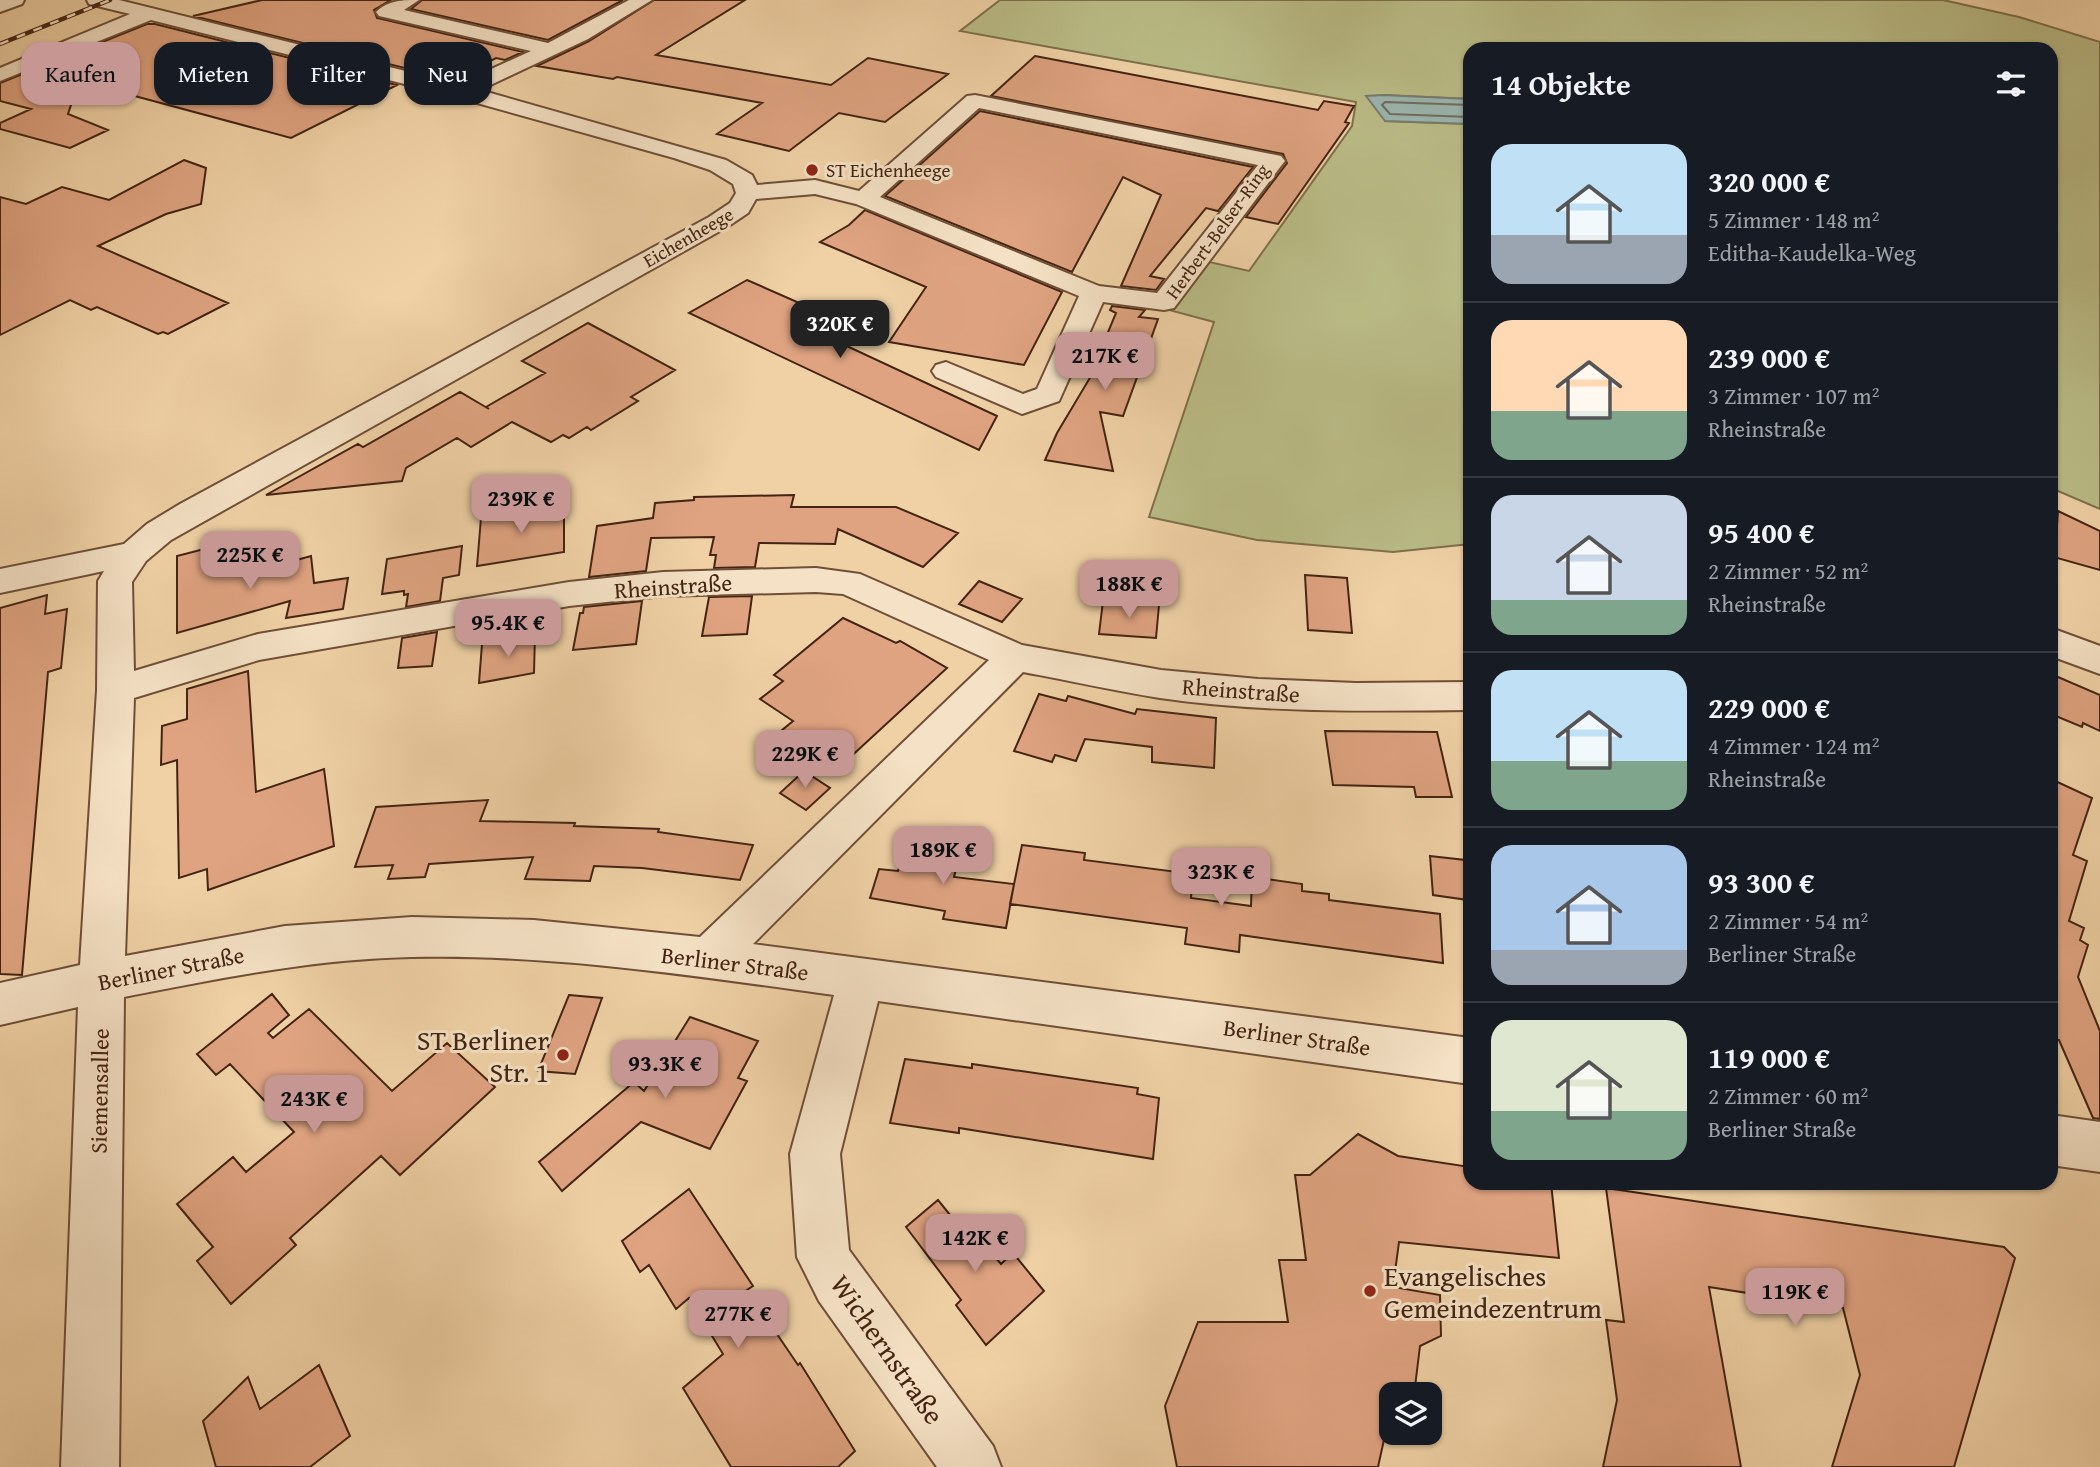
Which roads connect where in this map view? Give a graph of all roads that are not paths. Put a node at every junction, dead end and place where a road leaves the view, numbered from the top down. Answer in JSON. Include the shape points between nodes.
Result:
{"nodes":[{"id":1,"x":15,"y":0,"type":"edge"},
{"id":2,"x":96,"y":0,"type":"edge"},
{"id":3,"x":410,"y":0,"type":"edge"},
{"id":4,"x":643,"y":0,"type":"edge"},
{"id":5,"x":0,"y":6,"type":"edge"},
{"id":6,"x":148,"y":14,"type":"junction"},
{"id":7,"x":550,"y":49,"type":"junction"},
{"id":8,"x":0,"y":75,"type":"edge"},
{"id":9,"x":492,"y":76,"type":"edge"},
{"id":10,"x":404,"y":77,"type":"edge"},
{"id":11,"x":492,"y":100,"type":"edge"},
{"id":12,"x":748,"y":193,"type":"junction"},
{"id":13,"x":864,"y":199,"type":"junction"},
{"id":14,"x":1094,"y":293,"type":"junction"},
{"id":15,"x":946,"y":371,"type":"dead end"},
{"id":16,"x":134,"y":553,"type":"junction"},
{"id":17,"x":0,"y":581,"type":"edge"},
{"id":18,"x":2058,"y":644,"type":"edge"},
{"id":19,"x":1015,"y":657,"type":"junction"},
{"id":20,"x":2100,"y":661,"type":"edge"},
{"id":21,"x":116,"y":690,"type":"junction"},
{"id":22,"x":1463,"y":696,"type":"edge"},
{"id":23,"x":709,"y":958,"type":"junction"},
{"id":24,"x":861,"y":978,"type":"junction"},
{"id":25,"x":102,"y":981,"type":"junction"},
{"id":26,"x":0,"y":1004,"type":"edge"},
{"id":27,"x":1463,"y":1060,"type":"edge"},
{"id":28,"x":2058,"y":1141,"type":"edge"},
{"id":29,"x":2100,"y":1147,"type":"edge"},
{"id":30,"x":90,"y":1467,"type":"edge"},
{"id":31,"x":972,"y":1467,"type":"edge"}],
"edges":[{"from":1,"to":5,"type":"street"},
{"from":2,"to":6,"type":"street","name":"Eichenheege"},
{"from":3,"to":7,"type":"street","via":[[386,12]]},
{"from":4,"to":7,"type":"street"},
{"from":6,"to":8,"type":"street"},
{"from":6,"to":10,"type":"street","name":"Eichenheege"},
{"from":7,"to":9,"type":"street"},
{"from":11,"to":12,"type":"street","name":"Eichenheege","via":[[718,165],[744,180]]},
{"from":12,"to":13,"type":"street","name":"Herbert-Belser-Ring","via":[[815,187]]},
{"from":12,"to":16,"type":"street","name":"Eichenheege","via":[[739,208],[718,222],[192,512]]},
{"from":13,"to":14,"type":"street","name":"Herbert-Belser-Ring"},
{"from":13,"to":14,"type":"street","name":"Herbert-Belser-Ring","via":[[975,101],[1273,161],[1164,302]]},
{"from":14,"to":15,"type":"street","via":[[1049,395],[1022,405]]},
{"from":16,"to":17,"type":"street"},
{"from":16,"to":21,"type":"street","name":"Siemensallee","via":[[115,581]]},
{"from":18,"to":20,"type":"street"},
{"from":19,"to":21,"type":"street","name":"Rheinstraße","via":[[848,582],[663,584],[569,594],[258,647]]},
{"from":19,"to":22,"type":"street","name":"Rheinstraße","via":[[1161,684],[1258,693]]},
{"from":19,"to":23,"type":"street"},
{"from":21,"to":25,"type":"street","name":"Siemensallee"},
{"from":23,"to":24,"type":"street","name":"Berliner Straße"},
{"from":23,"to":25,"type":"street","name":"Berliner Straße","via":[[534,940],[412,937],[285,946]]},
{"from":24,"to":27,"type":"street","name":"Berliner Straße"},
{"from":24,"to":31,"type":"street","name":"Wichernstraße","via":[[815,1154],[823,1257]]},
{"from":25,"to":26,"type":"street","name":"Berliner Straße"},
{"from":25,"to":30,"type":"street","name":"Siemensallee"},
{"from":28,"to":29,"type":"street"}]}
